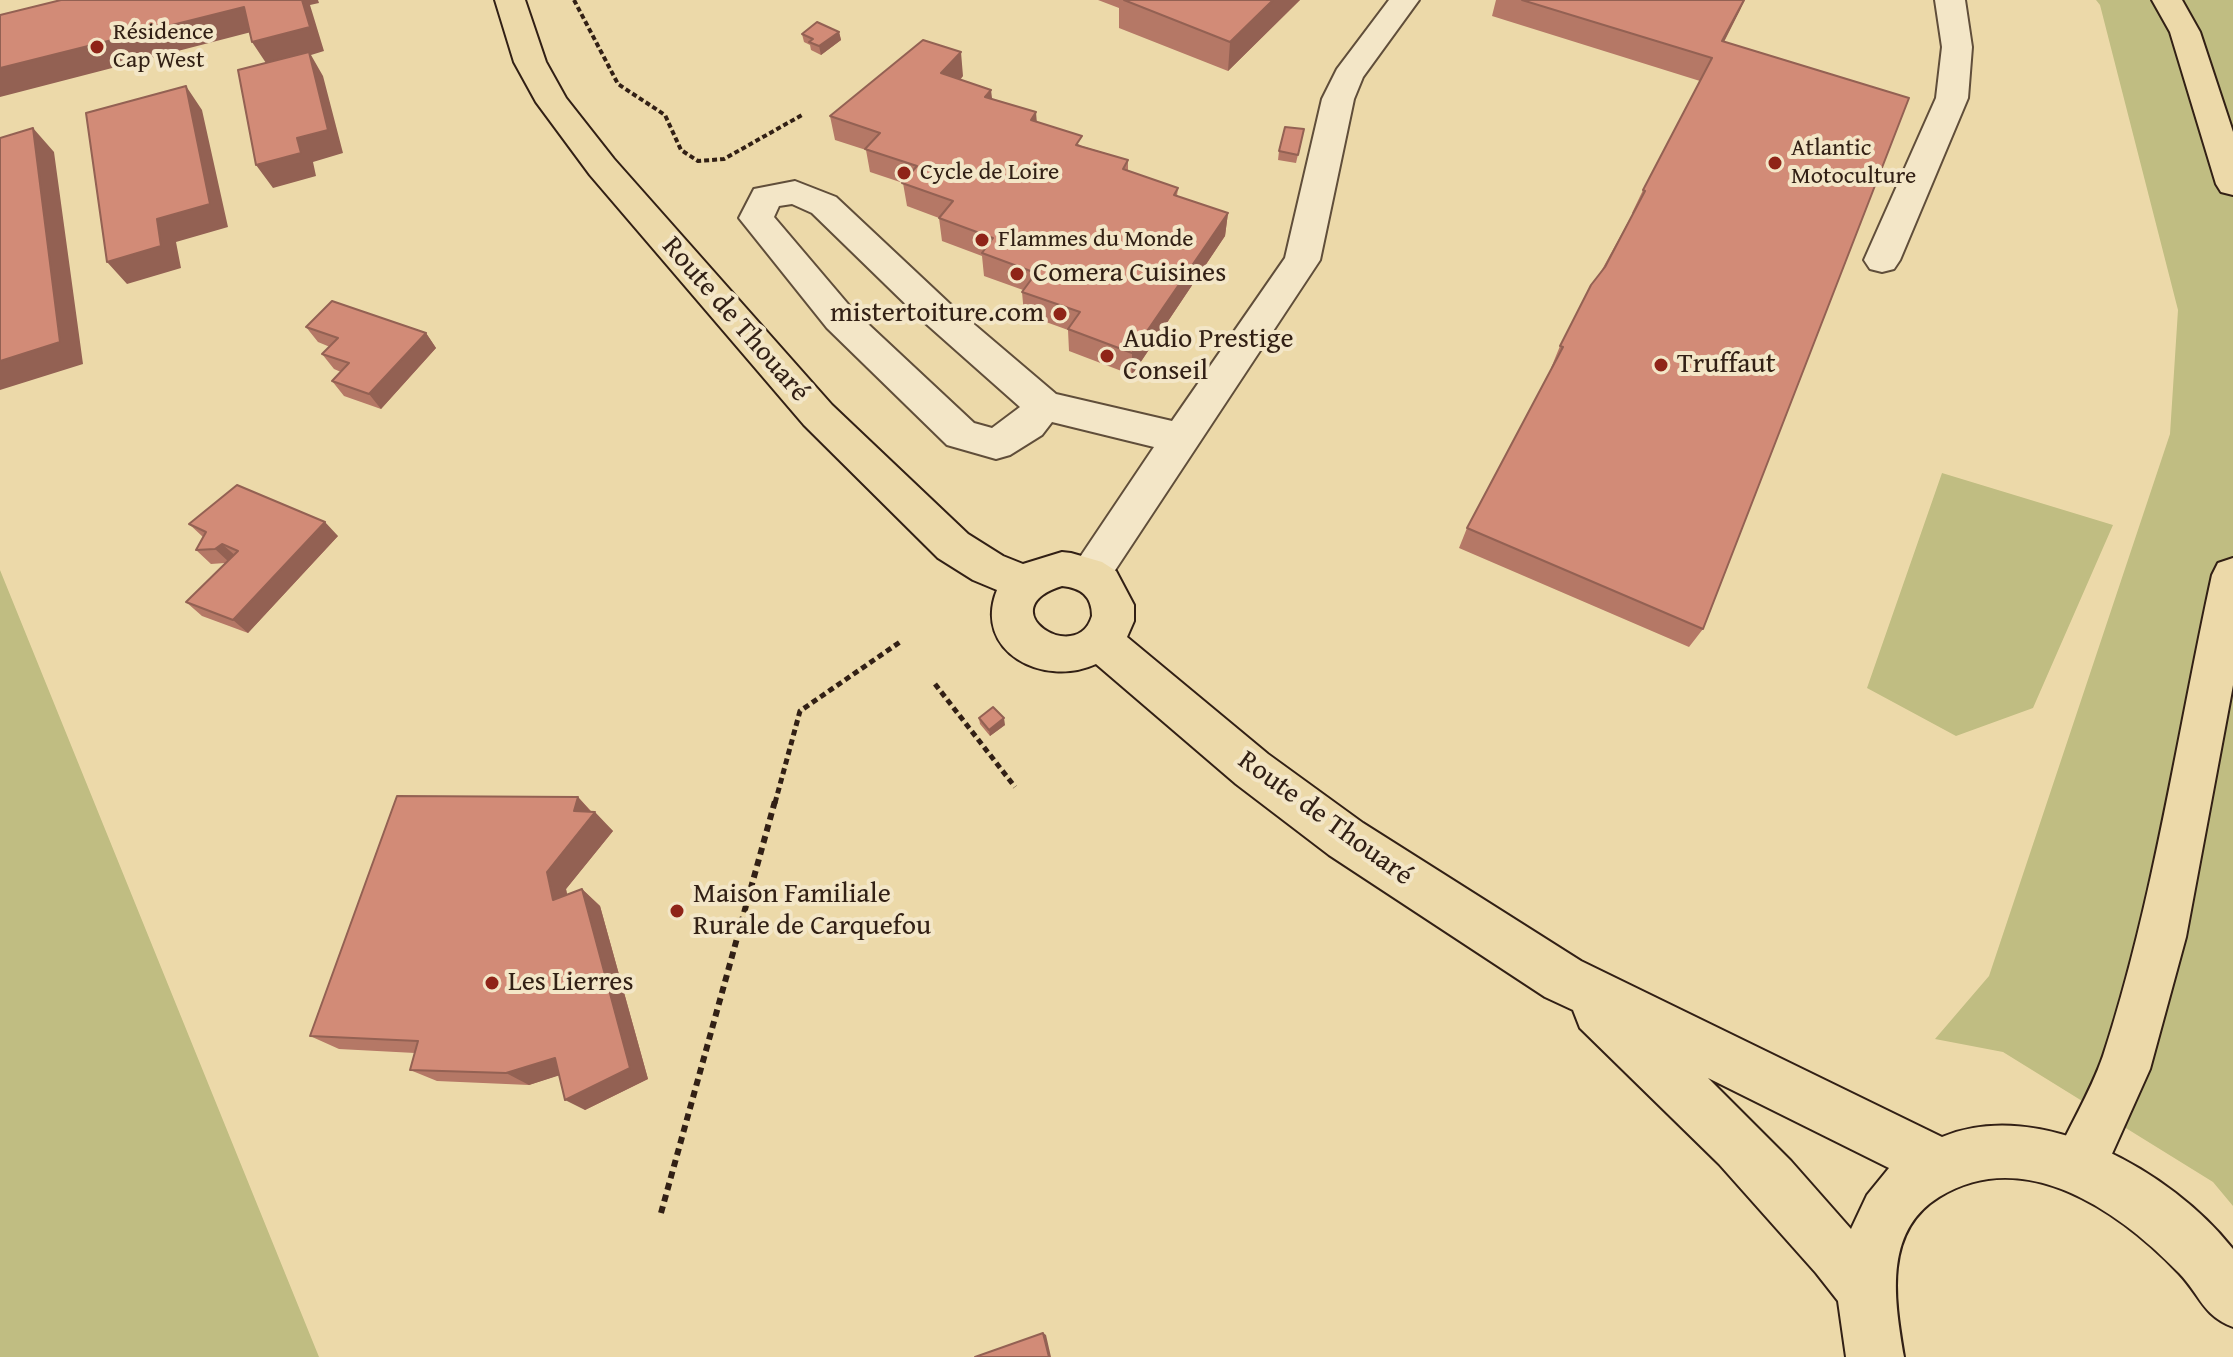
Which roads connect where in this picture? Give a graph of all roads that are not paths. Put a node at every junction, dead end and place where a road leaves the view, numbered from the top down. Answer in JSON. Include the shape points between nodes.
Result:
{"nodes":[{"id":1,"x":510,"y":0,"type":"edge"},
{"id":2,"x":1404,"y":0,"type":"edge"},
{"id":3,"x":1950,"y":0,"type":"edge"},
{"id":4,"x":2167,"y":0,"type":"edge"},
{"id":5,"x":2233,"y":184,"type":"edge"},
{"id":6,"x":1882,"y":260,"type":"dead end"},
{"id":7,"x":1044,"y":406,"type":"junction"},
{"id":8,"x":1181,"y":438,"type":"junction"},
{"id":9,"x":1089,"y":575,"type":"junction"},
{"id":10,"x":2233,"y":575,"type":"edge"},
{"id":11,"x":1025,"y":583,"type":"junction"},
{"id":12,"x":1100,"y":641,"type":"junction"},
{"id":13,"x":1563,"y":979,"type":"junction"},
{"id":14,"x":1937,"y":1163,"type":"junction"},
{"id":15,"x":2079,"y":1166,"type":"junction"},
{"id":16,"x":1866,"y":1291,"type":"junction"},
{"id":17,"x":2233,"y":1299,"type":"edge"},
{"id":18,"x":1875,"y":1357,"type":"edge"}],
"edges":[{"from":1,"to":11,"type":"main road","name":"Route de Thouaré","via":[[530,62],[552,102],[818,415],[953,546]]},
{"from":2,"to":8,"type":"lane","via":[[1348,76],[1338,99],[1302,260]]},
{"from":3,"to":6,"type":"lane","via":[[1957,47],[1952,98]]},
{"from":4,"to":5,"type":"main road","via":[[2185,32]]},
{"from":7,"to":7,"type":"lane","via":[[824,205],[795,192],[766,197],[756,218],[840,319],[961,434],[996,444],[1028,425]]},
{"from":7,"to":8,"type":"lane"},
{"from":8,"to":9,"type":"lane"},
{"from":9,"to":11,"type":"main road","via":[[1062,569]]},
{"from":9,"to":12,"type":"main road","via":[[1103,584],[1115,612]]},
{"from":10,"to":15,"type":"main road","via":[[2166,916],[2128,1058]]},
{"from":11,"to":12,"type":"main road","via":[[1011,605],[1022,640],[1051,655],[1069,655]]},
{"from":12,"to":13,"type":"main road","name":"Route de Thouaré","via":[[1252,769],[1334,830]]},
{"from":13,"to":14,"type":"main road","name":"Route de Thouaré"},
{"from":13,"to":16,"type":"main road","name":"Route de Thouaré","via":[[1665,1071],[1823,1235]]},
{"from":14,"to":15,"type":"main road","via":[[1980,1151],[2028,1151]]},
{"from":14,"to":16,"type":"main road","via":[[1899,1192],[1875,1235]]},
{"from":15,"to":17,"type":"main road","via":[[2145,1203],[2206,1259]]},
{"from":16,"to":18,"type":"main road"}]}
